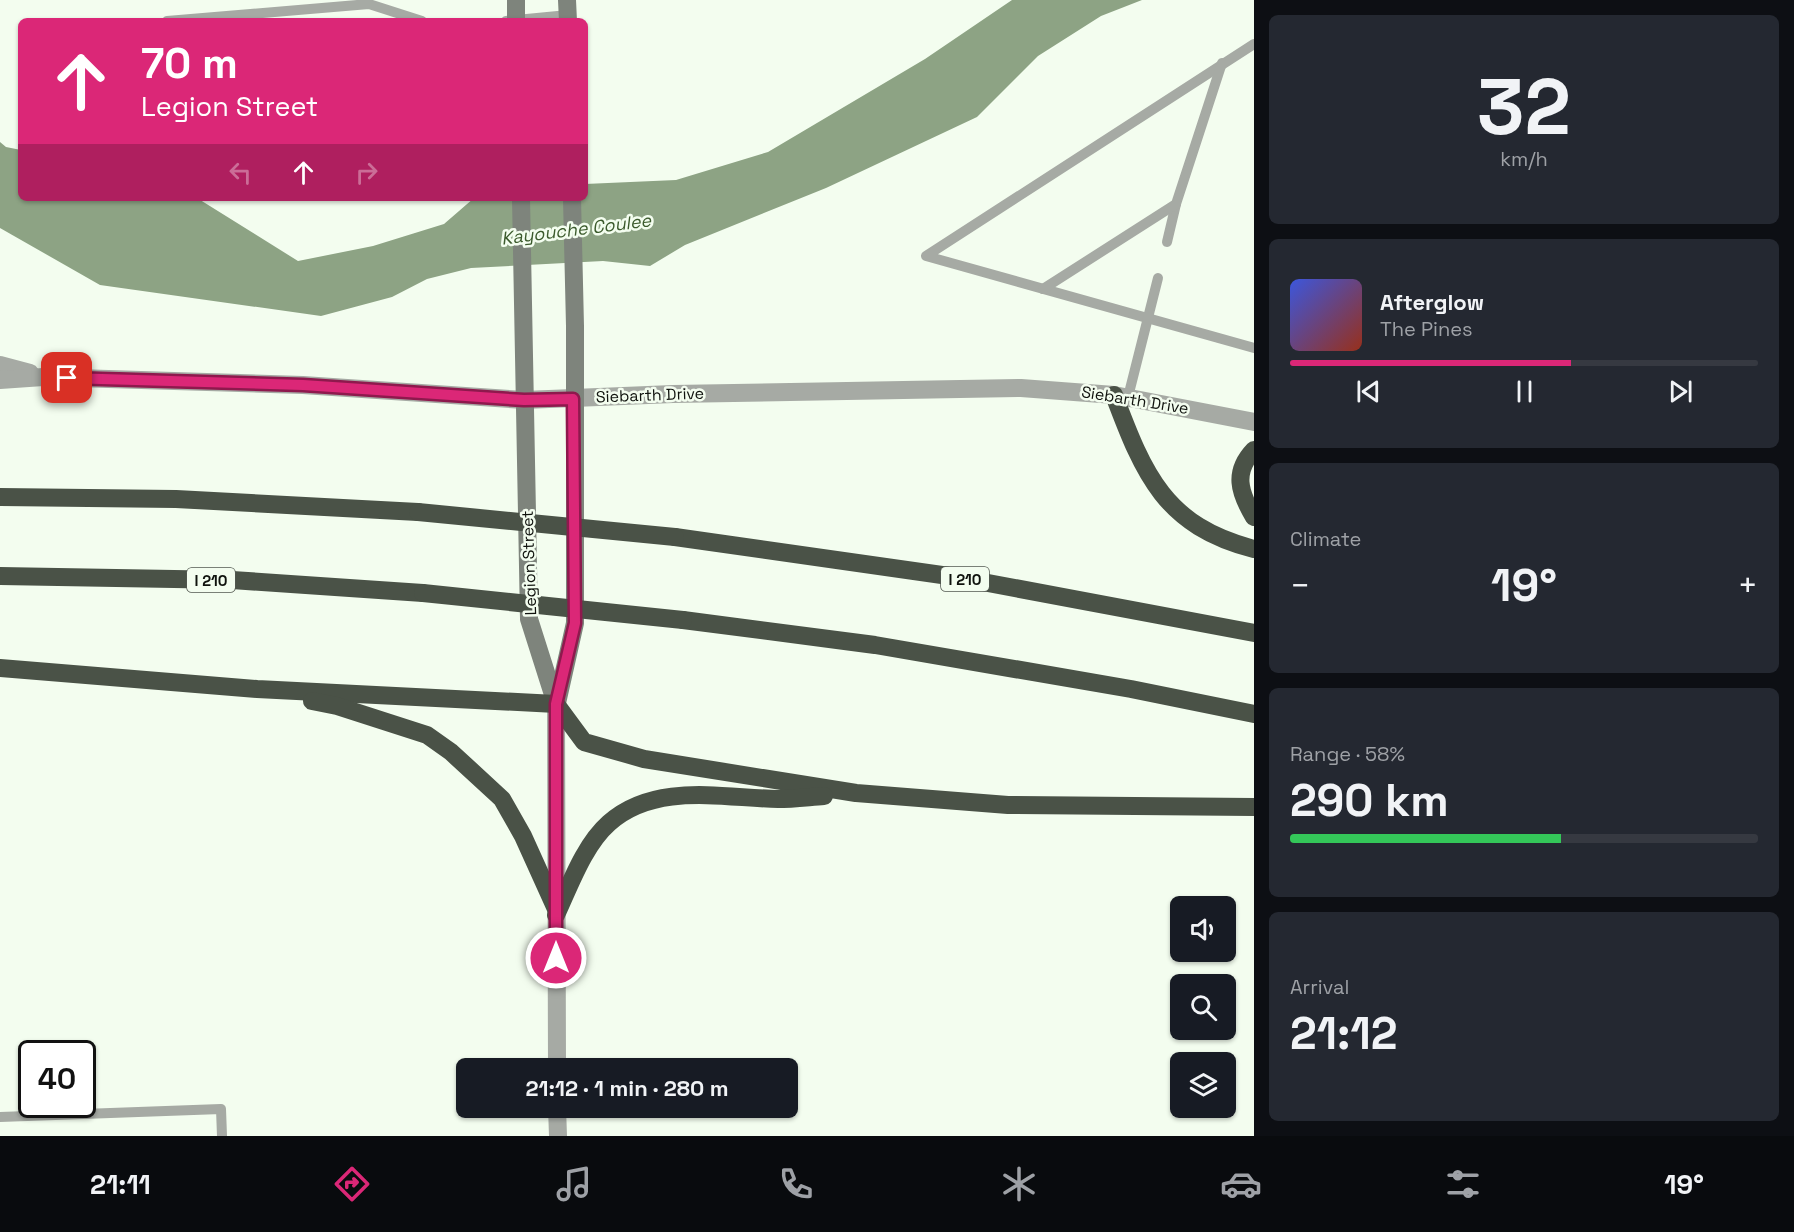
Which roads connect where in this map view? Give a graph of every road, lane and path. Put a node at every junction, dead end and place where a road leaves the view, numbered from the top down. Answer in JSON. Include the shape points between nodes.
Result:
{"nodes":[{"id":1,"x":516,"y":0,"type":"edge"},
{"id":2,"x":369,"y":2,"type":"edge"},
{"id":3,"x":568,"y":12,"type":"edge"},
{"id":4,"x":199,"y":18,"type":"edge"},
{"id":5,"x":414,"y":18,"type":"edge"},
{"id":6,"x":513,"y":18,"type":"edge"},
{"id":7,"x":527,"y":18,"type":"edge"},
{"id":8,"x":1254,"y":44,"type":"edge"},
{"id":9,"x":1222,"y":63,"type":"junction"},
{"id":10,"x":521,"y":201,"type":"edge"},
{"id":11,"x":572,"y":201,"type":"edge"},
{"id":12,"x":1176,"y":204,"type":"junction"},
{"id":13,"x":1167,"y":242,"type":"dead end"},
{"id":14,"x":1158,"y":278,"type":"dead end"},
{"id":15,"x":1043,"y":288,"type":"junction"},
{"id":16,"x":1148,"y":317,"type":"junction"},
{"id":17,"x":1254,"y":348,"type":"edge"},
{"id":18,"x":0,"y":364,"type":"edge"},
{"id":19,"x":43,"y":377,"type":"junction"},
{"id":20,"x":0,"y":380,"type":"edge"},
{"id":21,"x":1121,"y":396,"type":"junction"},
{"id":22,"x":573,"y":399,"type":"junction"},
{"id":23,"x":524,"y":400,"type":"junction"},
{"id":24,"x":1254,"y":422,"type":"edge"},
{"id":25,"x":1254,"y":450,"type":"edge"},
{"id":26,"x":0,"y":497,"type":"edge"},
{"id":27,"x":1254,"y":517,"type":"edge"},
{"id":28,"x":1254,"y":549,"type":"edge"},
{"id":29,"x":0,"y":576,"type":"edge"},
{"id":30,"x":1254,"y":633,"type":"edge"},
{"id":31,"x":0,"y":668,"type":"edge"},
{"id":32,"x":257,"y":689,"type":"junction"},
{"id":33,"x":556,"y":704,"type":"junction"},
{"id":34,"x":1254,"y":714,"type":"edge"},
{"id":35,"x":856,"y":793,"type":"junction"},
{"id":36,"x":1254,"y":807,"type":"edge"},
{"id":37,"x":556,"y":912,"type":"junction"},
{"id":38,"x":557,"y":1058,"type":"edge"},
{"id":39,"x":0,"y":1117,"type":"edge"},
{"id":40,"x":557,"y":1118,"type":"edge"},
{"id":41,"x":222,"y":1136,"type":"edge"},
{"id":42,"x":558,"y":1136,"type":"edge"}],
"edges":[{"from":1,"to":6,"type":"main road"},
{"from":2,"to":4,"type":"lane"},
{"from":2,"to":5,"type":"lane"},
{"from":3,"to":7,"type":"lane"},
{"from":8,"to":9,"type":"lane"},
{"from":9,"to":12,"type":"lane"},
{"from":9,"to":15,"type":"lane","via":[[926,256]]},
{"from":10,"to":23,"type":"main road","name":"Legion Street"},
{"from":11,"to":22,"type":"main road"},
{"from":12,"to":13,"type":"lane"},
{"from":12,"to":15,"type":"lane"},
{"from":14,"to":16,"type":"lane"},
{"from":15,"to":16,"type":"lane"},
{"from":16,"to":17,"type":"lane"},
{"from":16,"to":21,"type":"lane"},
{"from":18,"to":19,"type":"street","name":"Siebarth Drive"},
{"from":19,"to":20,"type":"street","name":"Siebarth Drive"},
{"from":19,"to":23,"type":"street","name":"Siebarth Drive","via":[[303,385]]},
{"from":21,"to":22,"type":"street","name":"Siebarth Drive","via":[[1073,390],[970,389]]},
{"from":21,"to":24,"type":"street","name":"Siebarth Drive"},
{"from":21,"to":28,"type":"highway","via":[[1141,460],[1169,503],[1206,532]]},
{"from":22,"to":23,"type":"street","name":"Siebarth Drive"},
{"from":22,"to":33,"type":"main road","via":[[575,623]]},
{"from":23,"to":33,"type":"main road","name":"Legion Street","via":[[530,619]]},
{"from":25,"to":27,"type":"highway","via":[[1240,470],[1240,478],[1246,504]]},
{"from":26,"to":30,"type":"highway","number":"I 210","bridge":true,"via":[[176,499],[418,512],[675,537],[956,577]]},
{"from":29,"to":34,"type":"highway","number":"I 210","bridge":true,"via":[[232,580],[423,593],[683,620],[875,645]]},
{"from":31,"to":32,"type":"highway"},
{"from":32,"to":33,"type":"highway"},
{"from":32,"to":37,"type":"highway","via":[[374,717],[427,735],[450,752],[502,799]]},
{"from":33,"to":35,"type":"highway","via":[[584,742],[644,759]]},
{"from":33,"to":37,"type":"street"},
{"from":35,"to":36,"type":"highway","via":[[1008,805]]},
{"from":35,"to":37,"type":"highway","via":[[780,799],[691,795],[658,798],[634,807],[609,823],[595,839]]},
{"from":37,"to":38,"type":"street"},
{"from":39,"to":41,"type":"lane","via":[[221,1109]]},
{"from":40,"to":42,"type":"street"}]}
